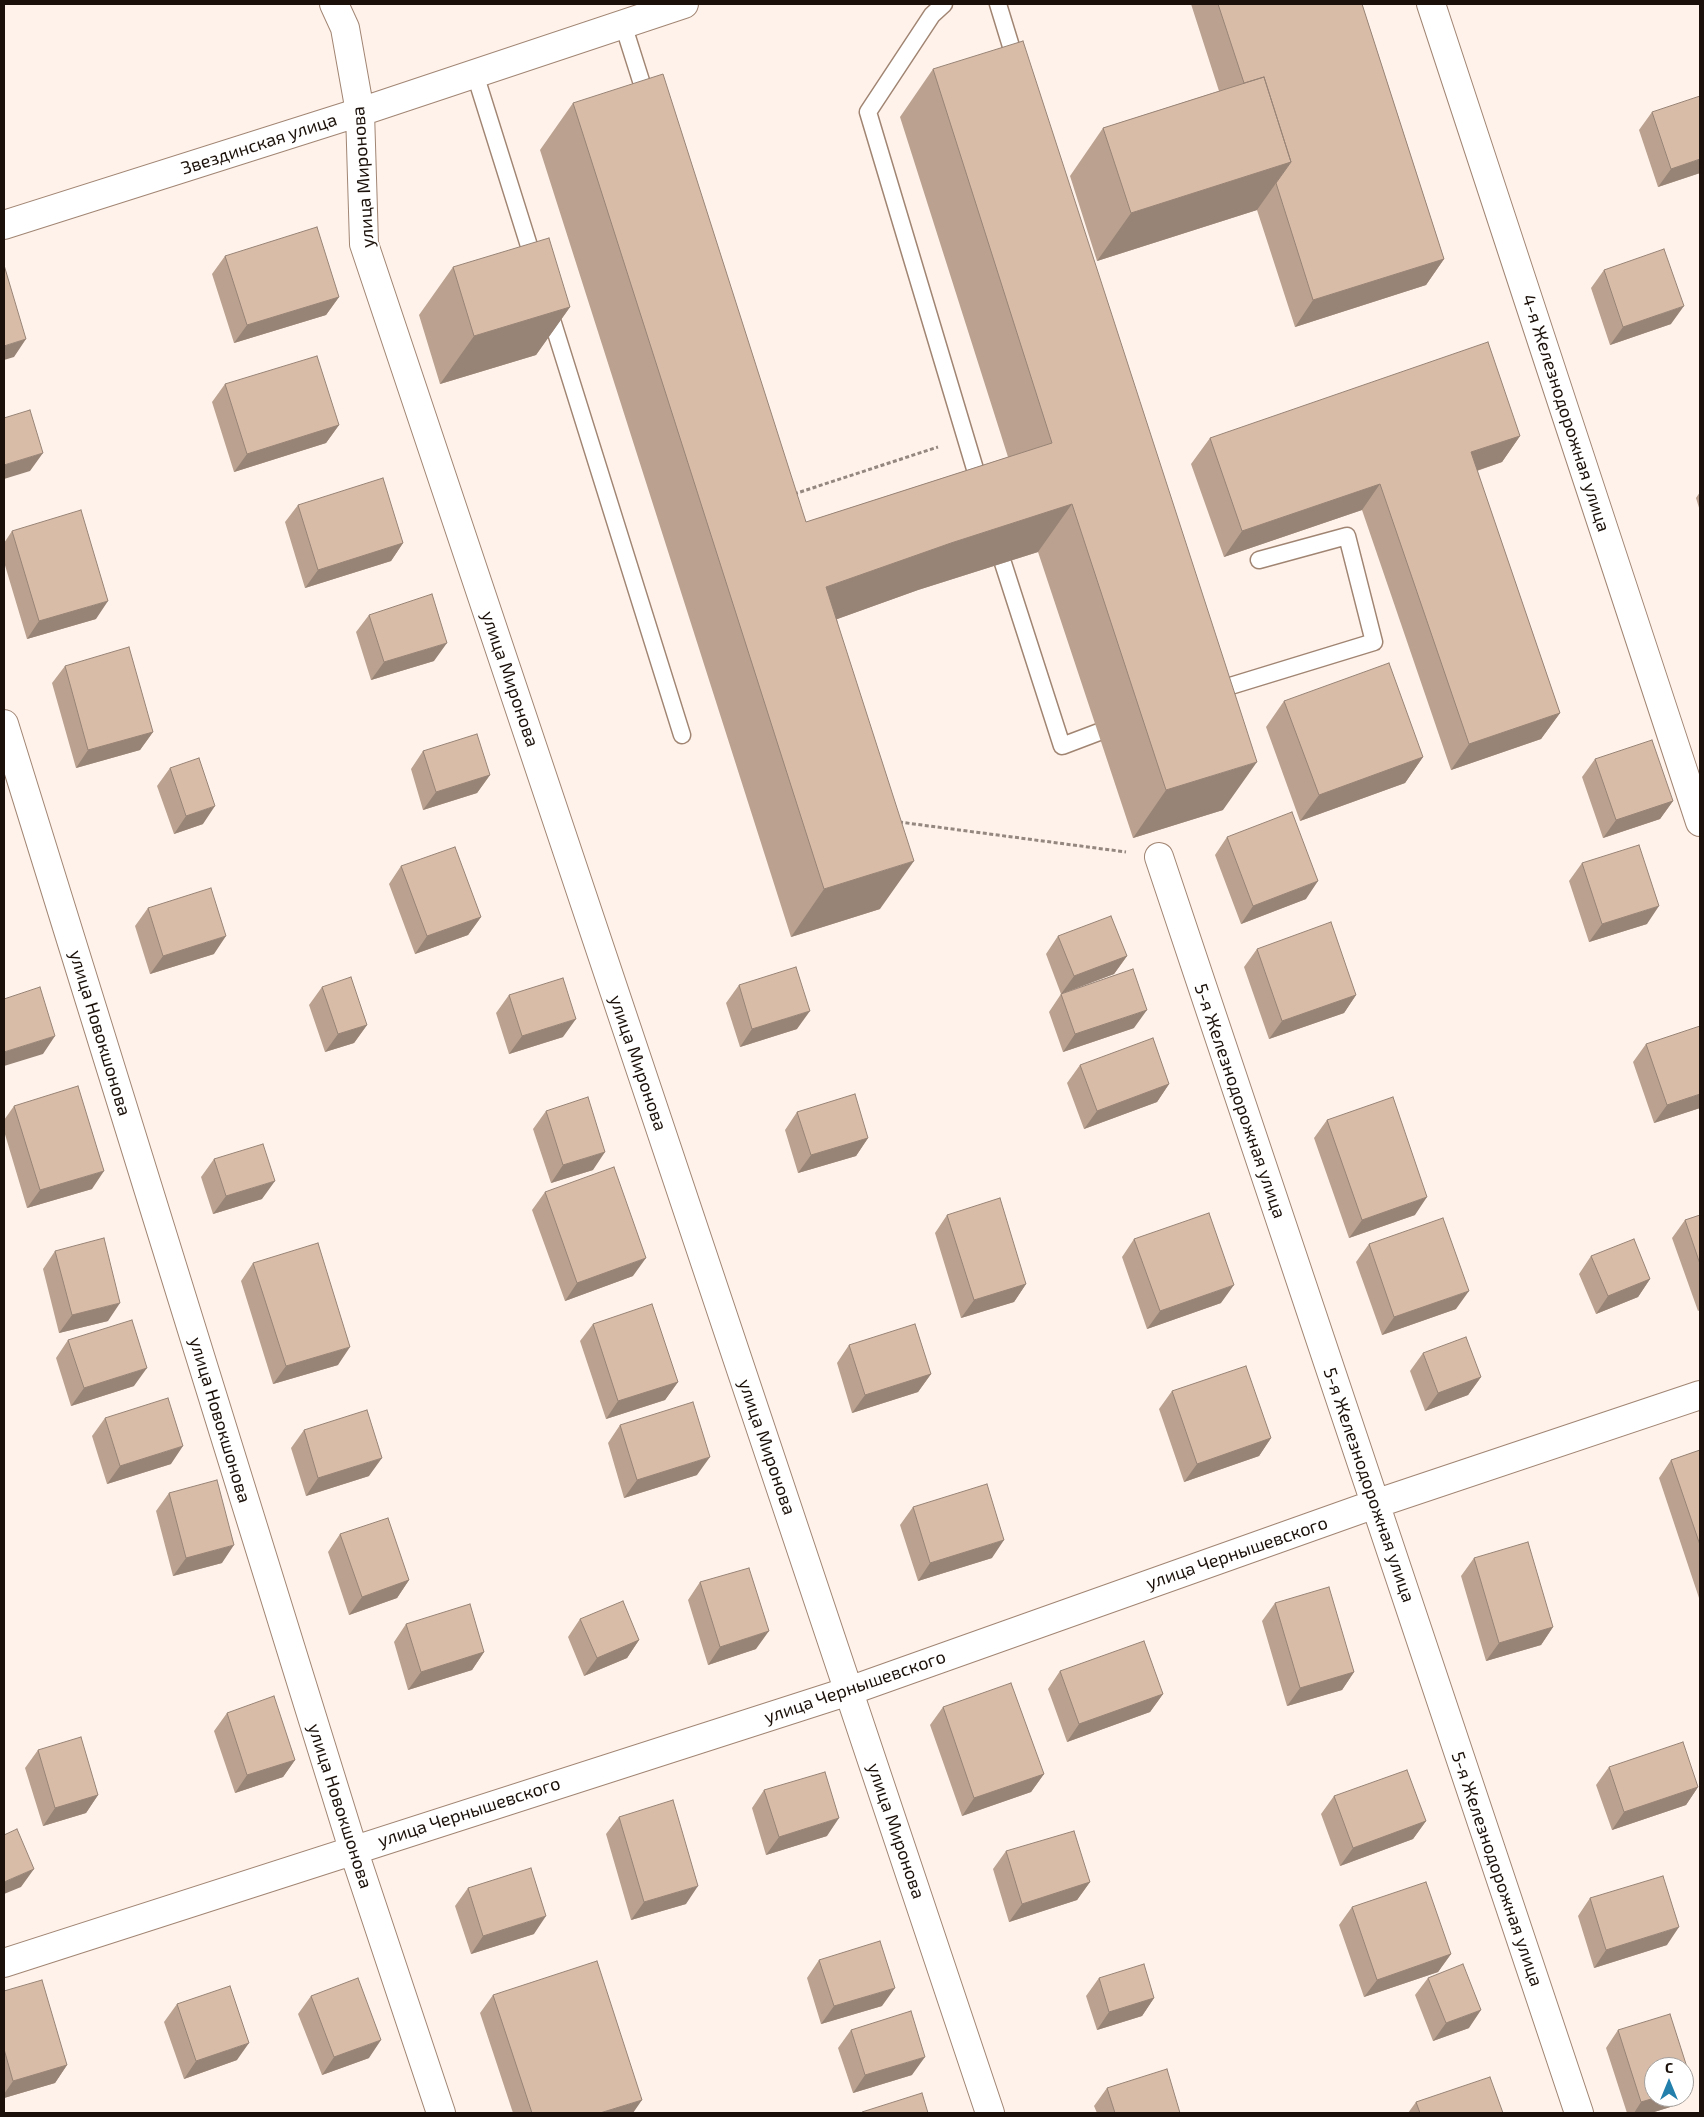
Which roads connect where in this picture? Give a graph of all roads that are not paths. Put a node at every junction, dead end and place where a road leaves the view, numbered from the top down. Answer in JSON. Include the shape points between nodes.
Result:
{"nodes":[{"id":1,"x":334,"y":4,"type":"edge"},
{"id":2,"x":684,"y":4,"type":"edge"},
{"id":3,"x":944,"y":4,"type":"edge"},
{"id":4,"x":998,"y":4,"type":"edge"},
{"id":5,"x":1431,"y":4,"type":"edge"},
{"id":6,"x":623,"y":24,"type":"junction"},
{"id":7,"x":475,"y":74,"type":"junction"},
{"id":8,"x":1021,"y":79,"type":"edge"},
{"id":9,"x":360,"y":112,"type":"junction"},
{"id":10,"x":654,"y":119,"type":"edge"},
{"id":11,"x":4,"y":225,"type":"edge"},
{"id":12,"x":984,"y":501,"type":"edge"},
{"id":13,"x":1258,"y":560,"type":"dead end"},
{"id":14,"x":1002,"y":563,"type":"edge"},
{"id":15,"x":1208,"y":672,"type":"edge"},
{"id":16,"x":1214,"y":691,"type":"junction"},
{"id":17,"x":1197,"y":698,"type":"edge"},
{"id":18,"x":4,"y":724,"type":"edge"},
{"id":19,"x":1099,"y":732,"type":"dead end"},
{"id":20,"x":682,"y":735,"type":"dead end"},
{"id":21,"x":1700,"y":822,"type":"edge"},
{"id":22,"x":1158,"y":856,"type":"road end"},
{"id":23,"x":1700,"y":1395,"type":"edge"},
{"id":24,"x":1375,"y":1504,"type":"junction"},
{"id":25,"x":849,"y":1691,"type":"junction"},
{"id":26,"x":353,"y":1849,"type":"junction"},
{"id":27,"x":4,"y":1963,"type":"edge"},
{"id":28,"x":441,"y":2113,"type":"edge"},
{"id":29,"x":990,"y":2113,"type":"edge"},
{"id":30,"x":1579,"y":2113,"type":"edge"}],
"edges":[{"from":1,"to":9,"type":"street","name":"улица Миронова","via":[[345,28]]},
{"from":2,"to":6,"type":"street","name":"Звездинская улица"},
{"from":3,"to":12,"type":"lane","via":[[932,15],[868,112]]},
{"from":4,"to":8,"type":"lane"},
{"from":5,"to":21,"type":"street","name":"4-я Железнодорожная улица"},
{"from":6,"to":7,"type":"street","name":"Звездинская улица"},
{"from":6,"to":10,"type":"lane"},
{"from":7,"to":9,"type":"street","name":"Звездинская улица"},
{"from":7,"to":20,"type":"lane"},
{"from":9,"to":11,"type":"street","name":"Звездинская улица"},
{"from":9,"to":25,"type":"street","name":"улица Миронова","via":[[364,244]]},
{"from":13,"to":16,"type":"lane","via":[[1347,536],[1374,642]]},
{"from":14,"to":19,"type":"lane","via":[[1062,746]]},
{"from":15,"to":16,"type":"lane"},
{"from":16,"to":17,"type":"lane"},
{"from":18,"to":26,"type":"street","name":"улица Новокшонова"},
{"from":22,"to":24,"type":"street","name":"5-я Железнодорожная улица"},
{"from":23,"to":24,"type":"street","name":"улица Чернышевского"},
{"from":24,"to":25,"type":"street","name":"улица Чернышевского"},
{"from":24,"to":30,"type":"street","name":"5-я Железнодорожная улица"},
{"from":25,"to":26,"type":"street","name":"улица Чернышевского"},
{"from":25,"to":29,"type":"street","name":"улица Миронова"},
{"from":26,"to":27,"type":"street","name":"улица Чернышевского"},
{"from":26,"to":28,"type":"street","name":"улица Новокшонова"}]}
